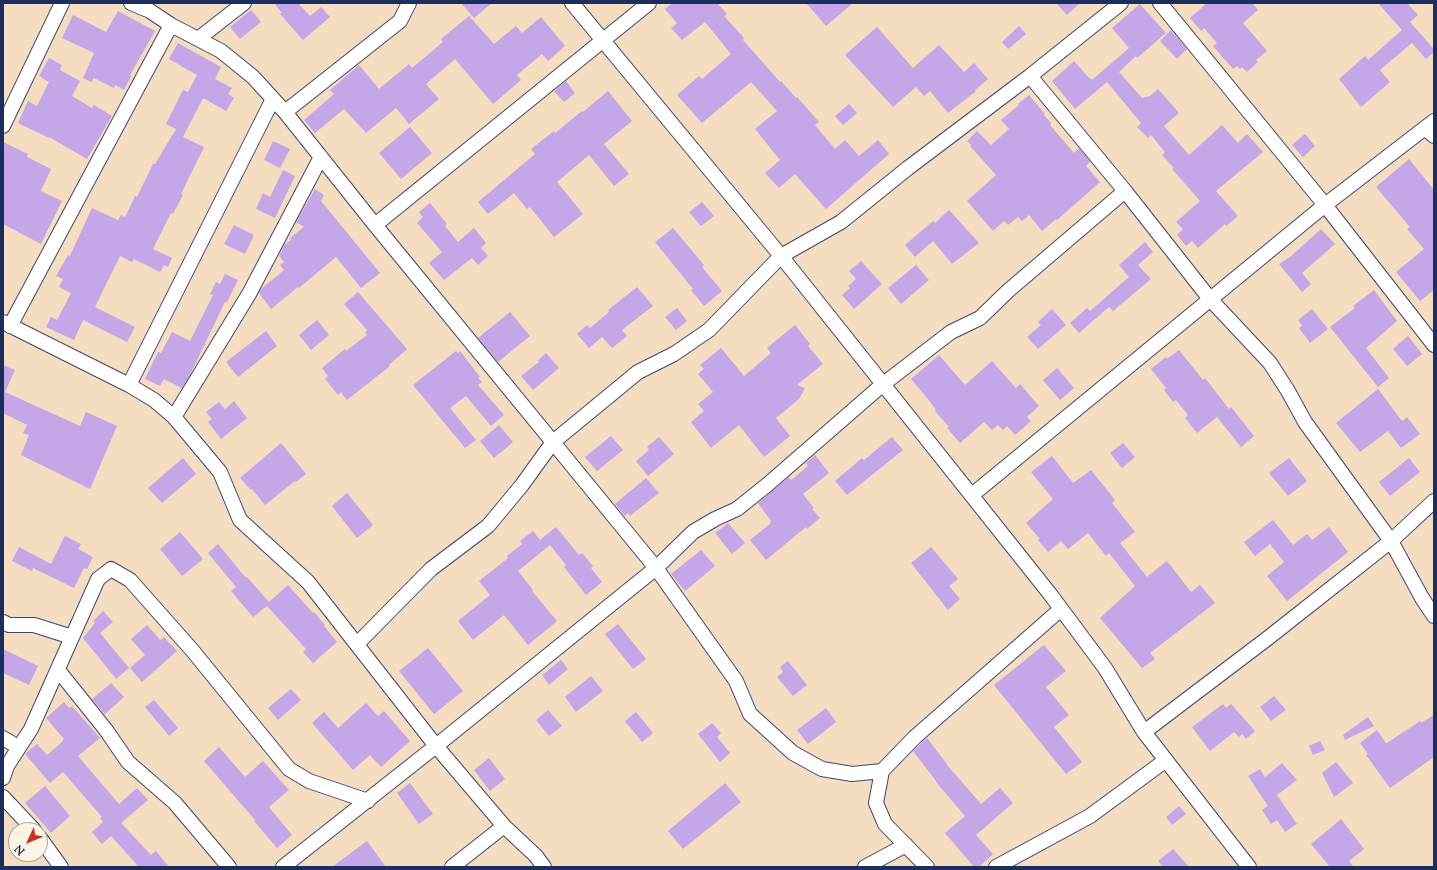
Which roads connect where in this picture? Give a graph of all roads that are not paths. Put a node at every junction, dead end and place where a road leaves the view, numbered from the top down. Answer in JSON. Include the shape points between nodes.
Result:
{"nodes":[{"id":1,"x":62,"y":3,"type":"edge"},
{"id":2,"x":131,"y":3,"type":"edge"},
{"id":3,"x":244,"y":3,"type":"edge"},
{"id":4,"x":409,"y":3,"type":"edge"},
{"id":5,"x":572,"y":3,"type":"edge"},
{"id":6,"x":649,"y":3,"type":"edge"},
{"id":7,"x":1120,"y":3,"type":"edge"},
{"id":8,"x":1160,"y":3,"type":"edge"},
{"id":9,"x":171,"y":25,"type":"junction"},
{"id":10,"x":198,"y":39,"type":"junction"},
{"id":11,"x":603,"y":40,"type":"junction"},
{"id":12,"x":1030,"y":76,"type":"junction"},
{"id":13,"x":273,"y":99,"type":"junction"},
{"id":14,"x":285,"y":112,"type":"junction"},
{"id":15,"x":3,"y":126,"type":"edge"},
{"id":16,"x":1431,"y":128,"type":"edge"},
{"id":17,"x":321,"y":157,"type":"junction"},
{"id":18,"x":1125,"y":191,"type":"junction"},
{"id":19,"x":1325,"y":205,"type":"junction"},
{"id":20,"x":375,"y":225,"type":"junction"},
{"id":21,"x":781,"y":256,"type":"junction"},
{"id":22,"x":1210,"y":299,"type":"junction"},
{"id":23,"x":7,"y":324,"type":"edge"},
{"id":24,"x":1434,"y":345,"type":"edge"},
{"id":25,"x":129,"y":385,"type":"junction"},
{"id":26,"x":882,"y":385,"type":"junction"},
{"id":27,"x":174,"y":417,"type":"junction"},
{"id":28,"x":553,"y":442,"type":"junction"},
{"id":29,"x":972,"y":495,"type":"junction"},
{"id":30,"x":1434,"y":501,"type":"edge"},
{"id":31,"x":1391,"y":541,"type":"junction"},
{"id":32,"x":656,"y":568,"type":"junction"},
{"id":33,"x":1061,"y":609,"type":"junction"},
{"id":34,"x":1434,"y":616,"type":"edge"},
{"id":35,"x":3,"y":622,"type":"edge"},
{"id":36,"x":72,"y":637,"type":"junction"},
{"id":37,"x":356,"y":644,"type":"junction"},
{"id":38,"x":58,"y":670,"type":"junction"},
{"id":39,"x":1144,"y":732,"type":"junction"},
{"id":40,"x":3,"y":738,"type":"edge"},
{"id":41,"x":436,"y":746,"type":"junction"},
{"id":42,"x":18,"y":747,"type":"junction"},
{"id":43,"x":1166,"y":760,"type":"junction"},
{"id":44,"x":882,"y":771,"type":"junction"},
{"id":45,"x":3,"y":778,"type":"edge"},
{"id":46,"x":3,"y":797,"type":"edge"},
{"id":47,"x":368,"y":801,"type":"junction"},
{"id":48,"x":26,"y":822,"type":"edge"},
{"id":49,"x":504,"y":826,"type":"junction"},
{"id":50,"x":906,"y":845,"type":"junction"},
{"id":51,"x":48,"y":849,"type":"edge"},
{"id":52,"x":61,"y":867,"type":"edge"},
{"id":53,"x":229,"y":867,"type":"edge"},
{"id":54,"x":283,"y":867,"type":"edge"},
{"id":55,"x":452,"y":867,"type":"edge"},
{"id":56,"x":544,"y":867,"type":"edge"},
{"id":57,"x":865,"y":867,"type":"edge"},
{"id":58,"x":927,"y":867,"type":"edge"},
{"id":59,"x":996,"y":867,"type":"edge"},
{"id":60,"x":1249,"y":867,"type":"edge"}],
"edges":[{"from":1,"to":15,"type":"street"},
{"from":2,"to":9,"type":"street","via":[[150,11]]},
{"from":3,"to":10,"type":"street"},
{"from":4,"to":14,"type":"street","via":[[400,21]]},
{"from":5,"to":11,"type":"street"},
{"from":6,"to":11,"type":"street"},
{"from":7,"to":12,"type":"street"},
{"from":8,"to":19,"type":"street"},
{"from":9,"to":10,"type":"street"},
{"from":9,"to":23,"type":"street"},
{"from":10,"to":13,"type":"street","via":[[221,51],[253,77]]},
{"from":11,"to":20,"type":"street"},
{"from":11,"to":21,"type":"street"},
{"from":12,"to":18,"type":"street"},
{"from":12,"to":21,"type":"street","via":[[841,222]]},
{"from":13,"to":14,"type":"street"},
{"from":13,"to":25,"type":"street"},
{"from":14,"to":17,"type":"street"},
{"from":16,"to":19,"type":"street"},
{"from":17,"to":20,"type":"street"},
{"from":17,"to":27,"type":"street","via":[[249,294]]},
{"from":18,"to":22,"type":"street"},
{"from":18,"to":26,"type":"street","via":[[980,318],[951,332]]},
{"from":19,"to":22,"type":"street"},
{"from":19,"to":24,"type":"street"},
{"from":20,"to":28,"type":"street"},
{"from":21,"to":26,"type":"street"},
{"from":21,"to":28,"type":"street","via":[[709,330],[674,354],[638,372]]},
{"from":22,"to":29,"type":"street"},
{"from":22,"to":31,"type":"street","via":[[1270,363],[1305,422]]},
{"from":23,"to":25,"type":"street"},
{"from":25,"to":27,"type":"street","via":[[154,400]]},
{"from":26,"to":29,"type":"street"},
{"from":26,"to":32,"type":"street","via":[[767,485],[737,509],[715,518],[693,532]]},
{"from":27,"to":37,"type":"street","via":[[220,472],[240,520],[308,582]]},
{"from":28,"to":32,"type":"street"},
{"from":28,"to":37,"type":"street","via":[[488,526],[432,568]]},
{"from":29,"to":33,"type":"street"},
{"from":30,"to":31,"type":"street"},
{"from":31,"to":34,"type":"street"},
{"from":31,"to":39,"type":"street"},
{"from":32,"to":41,"type":"street"},
{"from":32,"to":44,"type":"street","via":[[736,681],[750,714],[793,753],[822,770],[852,774]]},
{"from":33,"to":39,"type":"street","via":[[1105,668]]},
{"from":33,"to":44,"type":"street","via":[[915,737]]},
{"from":35,"to":36,"type":"street","via":[[9,625],[34,625]]},
{"from":36,"to":38,"type":"street"},
{"from":36,"to":47,"type":"street","via":[[98,579],[111,569],[130,580],[192,650],[289,770],[309,781]]},
{"from":37,"to":41,"type":"street"},
{"from":38,"to":42,"type":"street","via":[[31,729]]},
{"from":38,"to":53,"type":"street","via":[[128,762],[175,803]]},
{"from":39,"to":43,"type":"street"},
{"from":40,"to":42,"type":"street"},
{"from":41,"to":47,"type":"street"},
{"from":41,"to":49,"type":"street"},
{"from":42,"to":45,"type":"street"},
{"from":43,"to":59,"type":"street","via":[[1090,816]]},
{"from":43,"to":60,"type":"street"},
{"from":44,"to":50,"type":"street","via":[[876,803],[885,824]]},
{"from":46,"to":48,"type":"street"},
{"from":47,"to":54,"type":"street"},
{"from":49,"to":55,"type":"street"},
{"from":49,"to":56,"type":"street"},
{"from":50,"to":57,"type":"street"},
{"from":50,"to":58,"type":"street"},
{"from":51,"to":52,"type":"street"}]}
